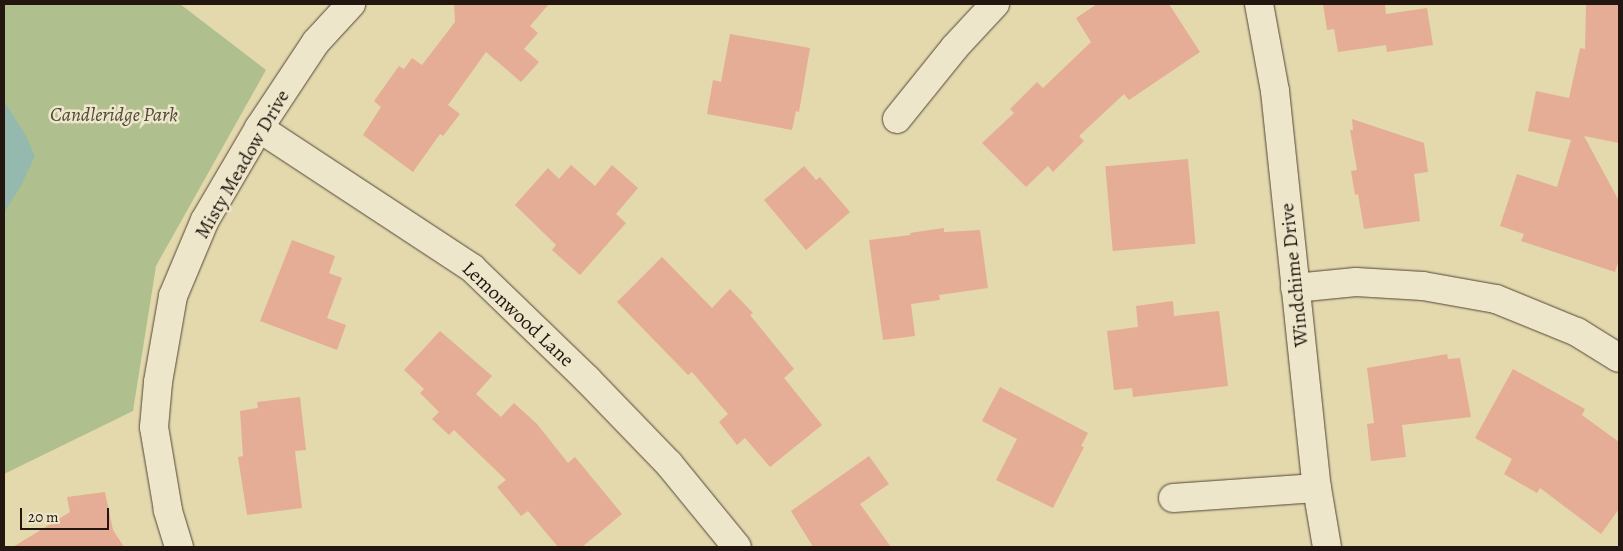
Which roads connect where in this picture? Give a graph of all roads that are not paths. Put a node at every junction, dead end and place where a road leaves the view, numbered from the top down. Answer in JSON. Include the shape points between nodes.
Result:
{"nodes":[{"id":1,"x":351,"y":4,"type":"edge"},
{"id":2,"x":995,"y":4,"type":"edge"},
{"id":3,"x":1259,"y":4,"type":"edge"},
{"id":4,"x":896,"y":119,"type":"dead end"},
{"id":5,"x":259,"y":128,"type":"junction"},
{"id":6,"x":1295,"y":288,"type":"junction"},
{"id":7,"x":1619,"y":358,"type":"edge"},
{"id":8,"x":1317,"y":488,"type":"junction"},
{"id":9,"x":1173,"y":498,"type":"dead end"},
{"id":10,"x":179,"y":547,"type":"edge"},
{"id":11,"x":737,"y":547,"type":"edge"},
{"id":12,"x":1327,"y":547,"type":"edge"}],
"edges":[{"from":1,"to":5,"type":"street","name":"Misty Meadow Drive","via":[[316,42]]},
{"from":2,"to":4,"type":"street"},
{"from":3,"to":6,"type":"street","name":"Windchime Drive","via":[[1275,91]]},
{"from":5,"to":10,"type":"street","name":"Misty Meadow Drive","via":[[205,220],[173,296],[158,382],[154,427],[168,510]]},
{"from":5,"to":11,"type":"street","name":"Lemonwood Lane","via":[[472,268],[669,464]]},
{"from":6,"to":7,"type":"street","via":[[1356,282],[1423,286],[1496,299],[1577,332]]},
{"from":6,"to":8,"type":"street","name":"Windchime Drive"},
{"from":8,"to":9,"type":"street"},
{"from":8,"to":12,"type":"street","name":"Windchime Drive"}]}
